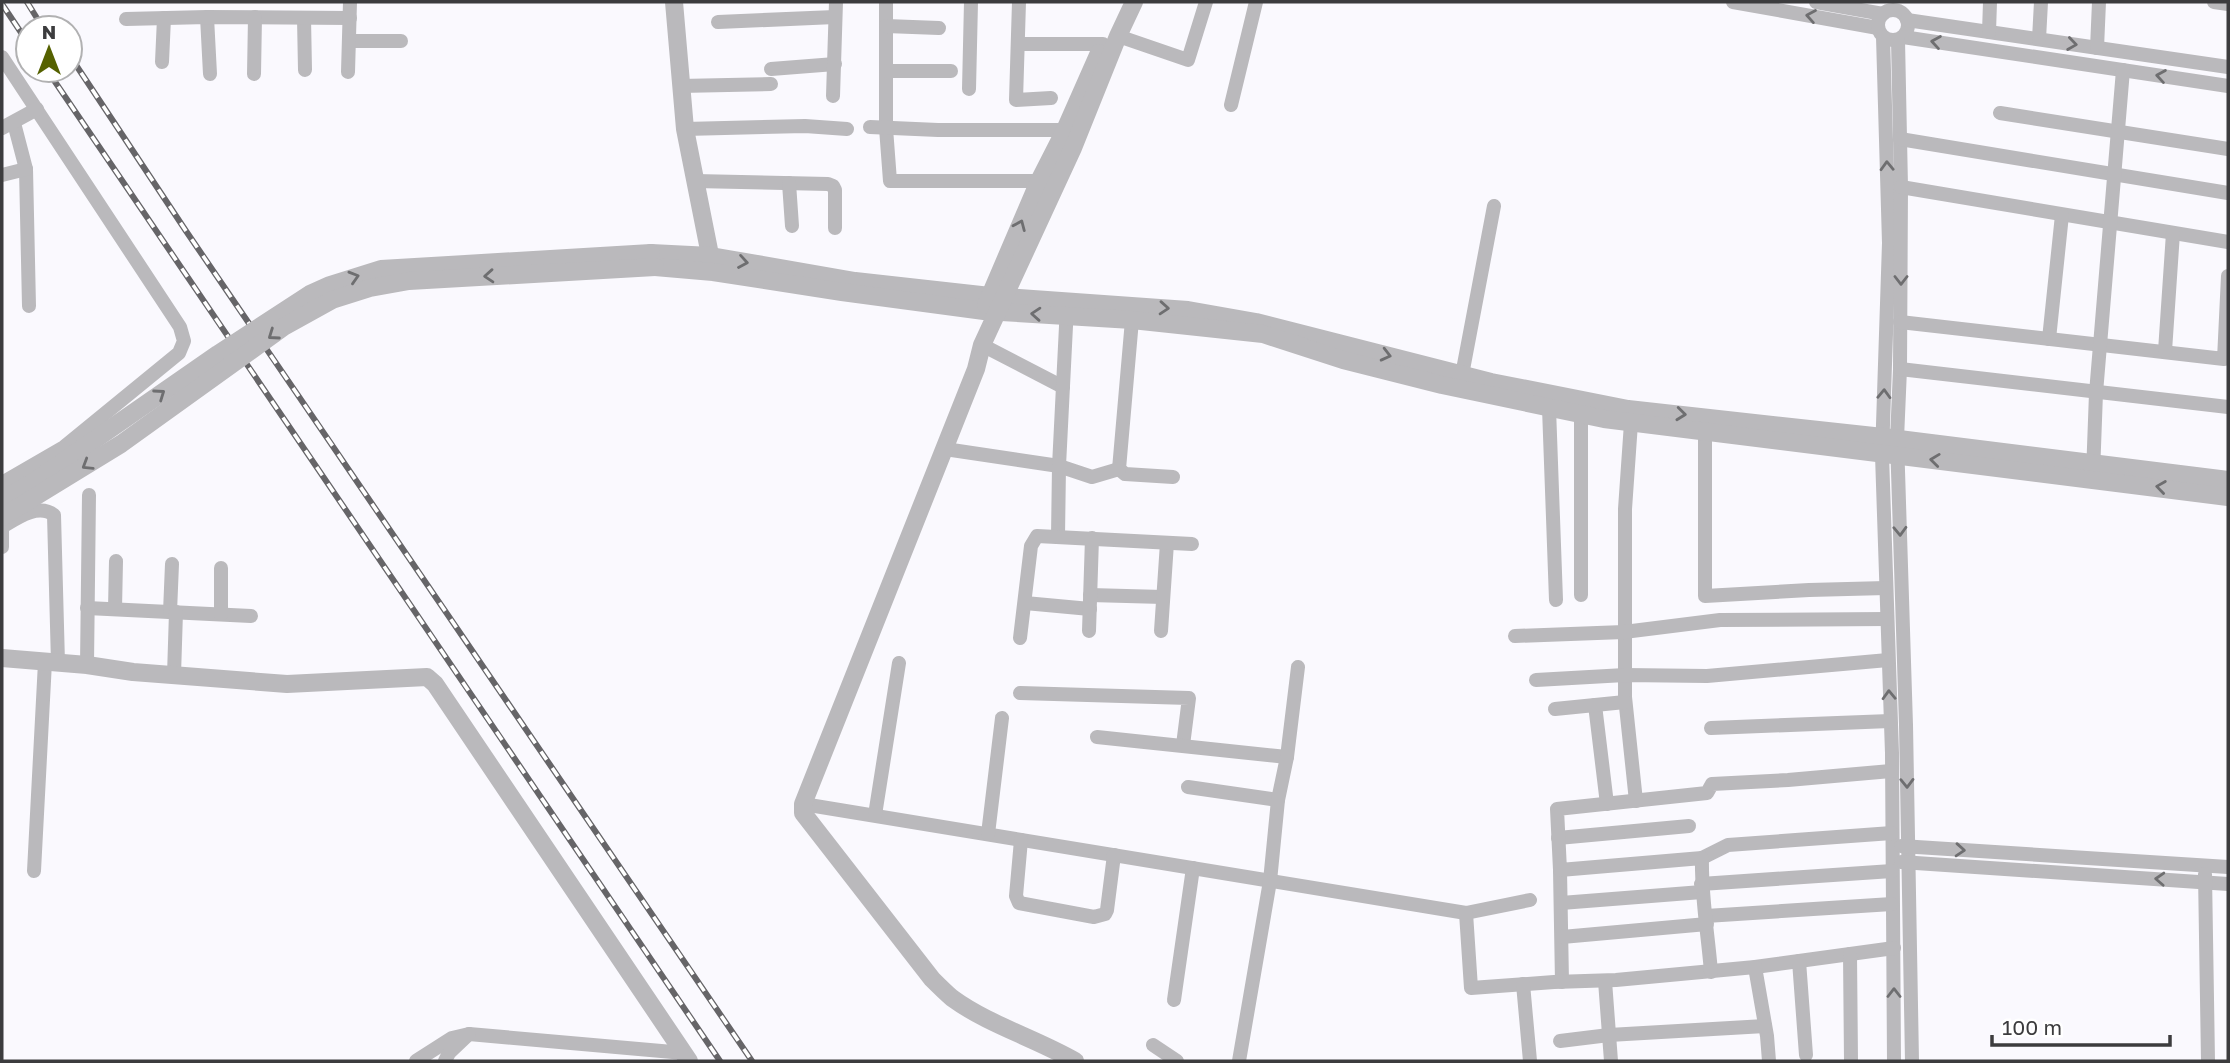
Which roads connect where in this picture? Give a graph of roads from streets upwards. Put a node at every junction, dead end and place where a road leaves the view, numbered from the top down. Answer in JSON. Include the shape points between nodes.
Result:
{"nodes":[{"id":1,"x":350,"y":2,"type":"edge"},
{"id":2,"x":674,"y":2,"type":"edge"},
{"id":3,"x":886,"y":2,"type":"edge"},
{"id":4,"x":971,"y":2,"type":"edge"},
{"id":5,"x":1019,"y":2,"type":"edge"},
{"id":6,"x":1122,"y":2,"type":"edge"},
{"id":7,"x":1134,"y":2,"type":"edge"},
{"id":8,"x":1206,"y":2,"type":"edge"},
{"id":9,"x":1256,"y":2,"type":"edge"},
{"id":10,"x":1733,"y":2,"type":"edge"},
{"id":11,"x":1816,"y":2,"type":"edge"},
{"id":12,"x":1990,"y":2,"type":"edge"},
{"id":13,"x":2041,"y":2,"type":"edge"},
{"id":14,"x":2099,"y":2,"type":"edge"},
{"id":15,"x":2214,"y":2,"type":"edge"},
{"id":16,"x":2228,"y":4,"type":"edge"},
{"id":17,"x":836,"y":9,"type":"edge"},
{"id":18,"x":207,"y":17,"type":"junction"},
{"id":19,"x":255,"y":17,"type":"junction"},
{"id":20,"x":164,"y":18,"type":"junction"},
{"id":21,"x":304,"y":18,"type":"junction"},
{"id":22,"x":350,"y":18,"type":"junction"},
{"id":23,"x":126,"y":19,"type":"dead end"},
{"id":24,"x":1893,"y":20,"type":"edge"},
{"id":25,"x":718,"y":22,"type":"dead end"},
{"id":26,"x":886,"y":26,"type":"junction"},
{"id":27,"x":939,"y":28,"type":"dead end"},
{"id":28,"x":1989,"y":32,"type":"junction"},
{"id":29,"x":2039,"y":39,"type":"junction"},
{"id":30,"x":1110,"y":40,"type":"junction"},
{"id":31,"x":349,"y":41,"type":"junction"},
{"id":32,"x":401,"y":41,"type":"dead end"},
{"id":33,"x":1018,"y":44,"type":"junction"},
{"id":34,"x":2097,"y":48,"type":"junction"},
{"id":35,"x":2,"y":57,"type":"edge"},
{"id":36,"x":162,"y":62,"type":"dead end"},
{"id":37,"x":835,"y":64,"type":"junction"},
{"id":38,"x":2228,"y":67,"type":"edge"},
{"id":39,"x":771,"y":69,"type":"dead end"},
{"id":40,"x":305,"y":70,"type":"dead end"},
{"id":41,"x":2123,"y":70,"type":"junction"},
{"id":42,"x":887,"y":71,"type":"junction"},
{"id":43,"x":951,"y":71,"type":"dead end"},
{"id":44,"x":348,"y":72,"type":"dead end"},
{"id":45,"x":210,"y":74,"type":"dead end"},
{"id":46,"x":254,"y":74,"type":"dead end"},
{"id":47,"x":771,"y":84,"type":"dead end"},
{"id":48,"x":680,"y":86,"type":"junction"},
{"id":49,"x":2228,"y":86,"type":"edge"},
{"id":50,"x":970,"y":89,"type":"dead end"},
{"id":51,"x":833,"y":96,"type":"dead end"},
{"id":52,"x":1051,"y":98,"type":"dead end"},
{"id":53,"x":1231,"y":105,"type":"dead end"},
{"id":54,"x":37,"y":110,"type":"junction"},
{"id":55,"x":2000,"y":113,"type":"dead end"},
{"id":56,"x":8,"y":125,"type":"edge"},
{"id":57,"x":870,"y":127,"type":"dead end"},
{"id":58,"x":886,"y":128,"type":"junction"},
{"id":59,"x":685,"y":129,"type":"junction"},
{"id":60,"x":847,"y":129,"type":"dead end"},
{"id":61,"x":1072,"y":131,"type":"junction"},
{"id":62,"x":2118,"y":132,"type":"junction"},
{"id":63,"x":1899,"y":139,"type":"junction"},
{"id":64,"x":2228,"y":149,"type":"edge"},
{"id":65,"x":26,"y":169,"type":"junction"},
{"id":66,"x":2,"y":175,"type":"edge"},
{"id":67,"x":2113,"y":176,"type":"junction"},
{"id":68,"x":695,"y":181,"type":"junction"},
{"id":69,"x":1039,"y":181,"type":"junction"},
{"id":70,"x":789,"y":183,"type":"junction"},
{"id":71,"x":1901,"y":187,"type":"junction"},
{"id":72,"x":2228,"y":193,"type":"edge"},
{"id":73,"x":1494,"y":206,"type":"dead end"},
{"id":74,"x":2062,"y":215,"type":"junction"},
{"id":75,"x":2109,"y":224,"type":"junction"},
{"id":76,"x":792,"y":226,"type":"dead end"},
{"id":77,"x":835,"y":228,"type":"dead end"},
{"id":78,"x":2173,"y":233,"type":"junction"},
{"id":79,"x":2228,"y":242,"type":"edge"},
{"id":80,"x":653,"y":260,"type":"junction"},
{"id":81,"x":712,"y":264,"type":"junction"},
{"id":82,"x":2228,"y":276,"type":"edge"},
{"id":83,"x":994,"y":304,"type":"junction"},
{"id":84,"x":29,"y":306,"type":"dead end"},
{"id":85,"x":1067,"y":308,"type":"junction"},
{"id":86,"x":1132,"y":320,"type":"junction"},
{"id":87,"x":1900,"y":322,"type":"junction"},
{"id":88,"x":2049,"y":339,"type":"junction"},
{"id":89,"x":983,"y":340,"type":"junction"},
{"id":90,"x":2100,"y":344,"type":"junction"},
{"id":91,"x":2165,"y":351,"type":"junction"},
{"id":92,"x":1900,"y":369,"type":"junction"},
{"id":93,"x":1462,"y":375,"type":"junction"},
{"id":94,"x":1063,"y":387,"type":"junction"},
{"id":95,"x":2096,"y":393,"type":"junction"},
{"id":96,"x":1582,"y":407,"type":"junction"},
{"id":97,"x":2228,"y":407,"type":"edge"},
{"id":98,"x":1549,"y":408,"type":"junction"},
{"id":99,"x":1631,"y":423,"type":"junction"},
{"id":100,"x":1705,"y":432,"type":"junction"},
{"id":101,"x":1890,"y":447,"type":"junction"},
{"id":102,"x":945,"y":449,"type":"junction"},
{"id":103,"x":1059,"y":466,"type":"junction"},
{"id":104,"x":1119,"y":469,"type":"junction"},
{"id":105,"x":2093,"y":471,"type":"junction"},
{"id":106,"x":1173,"y":477,"type":"dead end"},
{"id":107,"x":2228,"y":480,"type":"edge"},
{"id":108,"x":2,"y":483,"type":"edge"},
{"id":109,"x":89,"y":495,"type":"dead end"},
{"id":110,"x":2228,"y":497,"type":"edge"},
{"id":111,"x":2,"y":500,"type":"edge"},
{"id":112,"x":2,"y":517,"type":"edge"},
{"id":113,"x":2,"y":527,"type":"edge"},
{"id":114,"x":1058,"y":537,"type":"junction"},
{"id":115,"x":1092,"y":538,"type":"junction"},
{"id":116,"x":1167,"y":543,"type":"junction"},
{"id":117,"x":1192,"y":544,"type":"dead end"},
{"id":118,"x":2,"y":547,"type":"edge"},
{"id":119,"x":116,"y":561,"type":"dead end"},
{"id":120,"x":172,"y":564,"type":"dead end"},
{"id":121,"x":221,"y":568,"type":"dead end"},
{"id":122,"x":1886,"y":588,"type":"junction"},
{"id":123,"x":1581,"y":595,"type":"dead end"},
{"id":124,"x":1163,"y":597,"type":"junction"},
{"id":125,"x":1556,"y":600,"type":"dead end"},
{"id":126,"x":1090,"y":602,"type":"junction"},
{"id":127,"x":1025,"y":603,"type":"junction"},
{"id":128,"x":87,"y":608,"type":"junction"},
{"id":129,"x":115,"y":609,"type":"junction"},
{"id":130,"x":173,"y":612,"type":"junction"},
{"id":131,"x":221,"y":614,"type":"junction"},
{"id":132,"x":251,"y":615,"type":"dead end"},
{"id":133,"x":1887,"y":619,"type":"junction"},
{"id":134,"x":1089,"y":631,"type":"dead end"},
{"id":135,"x":1161,"y":631,"type":"dead end"},
{"id":136,"x":1624,"y":632,"type":"junction"},
{"id":137,"x":1515,"y":636,"type":"dead end"},
{"id":138,"x":1020,"y":638,"type":"dead end"},
{"id":139,"x":2,"y":658,"type":"edge"},
{"id":140,"x":1888,"y":660,"type":"junction"},
{"id":141,"x":51,"y":662,"type":"junction"},
{"id":142,"x":899,"y":663,"type":"dead end"},
{"id":143,"x":87,"y":665,"type":"junction"},
{"id":144,"x":1298,"y":667,"type":"dead end"},
{"id":145,"x":174,"y":675,"type":"junction"},
{"id":146,"x":1625,"y":675,"type":"junction"},
{"id":147,"x":1536,"y":680,"type":"dead end"},
{"id":148,"x":1020,"y":693,"type":"dead end"},
{"id":149,"x":1625,"y":702,"type":"junction"},
{"id":150,"x":1595,"y":705,"type":"junction"},
{"id":151,"x":1555,"y":709,"type":"dead end"},
{"id":152,"x":1002,"y":718,"type":"dead end"},
{"id":153,"x":1890,"y":720,"type":"junction"},
{"id":154,"x":1711,"y":729,"type":"dead end"},
{"id":155,"x":1097,"y":737,"type":"dead end"},
{"id":156,"x":1183,"y":745,"type":"junction"},
{"id":157,"x":1287,"y":757,"type":"junction"},
{"id":158,"x":1891,"y":771,"type":"junction"},
{"id":159,"x":1188,"y":787,"type":"dead end"},
{"id":160,"x":1278,"y":800,"type":"junction"},
{"id":161,"x":1636,"y":801,"type":"junction"},
{"id":162,"x":803,"y":804,"type":"junction"},
{"id":163,"x":1607,"y":804,"type":"junction"},
{"id":164,"x":875,"y":816,"type":"junction"},
{"id":165,"x":1689,"y":826,"type":"dead end"},
{"id":166,"x":988,"y":834,"type":"junction"},
{"id":167,"x":1558,"y":838,"type":"junction"},
{"id":168,"x":1892,"y":839,"type":"junction"},
{"id":169,"x":1021,"y":840,"type":"junction"},
{"id":170,"x":1908,"y":846,"type":"junction"},
{"id":171,"x":1114,"y":855,"type":"junction"},
{"id":172,"x":1702,"y":859,"type":"junction"},
{"id":173,"x":1909,"y":864,"type":"junction"},
{"id":174,"x":2205,"y":865,"type":"junction"},
{"id":175,"x":1892,"y":866,"type":"junction"},
{"id":176,"x":2228,"y":867,"type":"edge"},
{"id":177,"x":1193,"y":868,"type":"junction"},
{"id":178,"x":1560,"y":870,"type":"junction"},
{"id":179,"x":34,"y":871,"type":"dead end"},
{"id":180,"x":1270,"y":881,"type":"junction"},
{"id":181,"x":2205,"y":882,"type":"junction"},
{"id":182,"x":2228,"y":884,"type":"edge"},
{"id":183,"x":1702,"y":888,"type":"junction"},
{"id":184,"x":1530,"y":900,"type":"dead end"},
{"id":185,"x":1561,"y":903,"type":"junction"},
{"id":186,"x":1892,"y":904,"type":"junction"},
{"id":187,"x":1466,"y":913,"type":"junction"},
{"id":188,"x":1707,"y":920,"type":"junction"},
{"id":189,"x":1562,"y":937,"type":"junction"},
{"id":190,"x":1894,"y":948,"type":"junction"},
{"id":191,"x":1850,"y":954,"type":"junction"},
{"id":192,"x":1799,"y":961,"type":"junction"},
{"id":193,"x":1755,"y":967,"type":"junction"},
{"id":194,"x":1711,"y":972,"type":"junction"},
{"id":195,"x":1605,"y":981,"type":"junction"},
{"id":196,"x":1562,"y":982,"type":"junction"},
{"id":197,"x":1523,"y":984,"type":"junction"},
{"id":198,"x":1174,"y":1000,"type":"dead end"},
{"id":199,"x":1765,"y":1026,"type":"junction"},
{"id":200,"x":469,"y":1034,"type":"junction"},
{"id":201,"x":1609,"y":1035,"type":"junction"},
{"id":202,"x":1560,"y":1041,"type":"dead end"},
{"id":203,"x":1153,"y":1045,"type":"dead end"},
{"id":204,"x":1806,"y":1055,"type":"dead end"},
{"id":205,"x":686,"y":1057,"type":"edge"},
{"id":206,"x":1851,"y":1060,"type":"edge"},
{"id":207,"x":416,"y":1061,"type":"edge"},
{"id":208,"x":445,"y":1061,"type":"edge"},
{"id":209,"x":1075,"y":1061,"type":"edge"},
{"id":210,"x":1177,"y":1061,"type":"edge"},
{"id":211,"x":1239,"y":1061,"type":"edge"},
{"id":212,"x":1530,"y":1061,"type":"edge"},
{"id":213,"x":1611,"y":1061,"type":"edge"},
{"id":214,"x":1769,"y":1061,"type":"edge"},
{"id":215,"x":1894,"y":1061,"type":"edge"},
{"id":216,"x":1912,"y":1061,"type":"edge"},
{"id":217,"x":2208,"y":1061,"type":"edge"}],
"edges":[{"from":1,"to":22,"type":"street"},
{"from":2,"to":48,"type":"street"},
{"from":3,"to":26,"type":"street"},
{"from":4,"to":50,"type":"street"},
{"from":5,"to":33,"type":"street"},
{"from":6,"to":30,"type":"street"},
{"from":7,"to":30,"type":"street"},
{"from":8,"to":30,"type":"street","via":[[1188,60]]},
{"from":9,"to":53,"type":"street"},
{"from":24,"to":10,"type":"street","one_way":true},
{"from":11,"to":24,"type":"street"},
{"from":12,"to":28,"type":"street"},
{"from":13,"to":29,"type":"street"},
{"from":14,"to":34,"type":"street"},
{"from":15,"to":16,"type":"street"},
{"from":17,"to":25,"type":"street"},
{"from":17,"to":37,"type":"street"},
{"from":18,"to":19,"type":"street"},
{"from":18,"to":20,"type":"street"},
{"from":18,"to":45,"type":"street"},
{"from":19,"to":21,"type":"street"},
{"from":19,"to":46,"type":"street"},
{"from":20,"to":23,"type":"street"},
{"from":20,"to":36,"type":"street"},
{"from":21,"to":22,"type":"street"},
{"from":21,"to":40,"type":"street"},
{"from":22,"to":31,"type":"street"},
{"from":24,"to":28,"type":"street"},
{"from":41,"to":24,"type":"street","one_way":true},
{"from":24,"to":63,"type":"street"},
{"from":101,"to":24,"type":"street","one_way":true},
{"from":26,"to":27,"type":"street"},
{"from":26,"to":42,"type":"street"},
{"from":28,"to":29,"type":"street"},
{"from":29,"to":34,"type":"street","one_way":true},
{"from":30,"to":33,"type":"street"},
{"from":30,"to":61,"type":"street"},
{"from":31,"to":32,"type":"street"},
{"from":31,"to":44,"type":"street"},
{"from":33,"to":52,"type":"street","via":[[1016,100]]},
{"from":34,"to":38,"type":"street"},
{"from":35,"to":54,"type":"street"},
{"from":37,"to":39,"type":"street"},
{"from":37,"to":51,"type":"street"},
{"from":49,"to":41,"type":"street","one_way":true},
{"from":41,"to":62,"type":"street"},
{"from":42,"to":43,"type":"street"},
{"from":42,"to":58,"type":"street"},
{"from":47,"to":48,"type":"street"},
{"from":48,"to":59,"type":"street"},
{"from":54,"to":56,"type":"street"},
{"from":54,"to":108,"type":"street","via":[[180,327],[184,341],[179,353],[64,447]]},
{"from":55,"to":62,"type":"street"},
{"from":56,"to":65,"type":"street"},
{"from":57,"to":58,"type":"street"},
{"from":58,"to":61,"type":"street"},
{"from":58,"to":69,"type":"street","via":[[890,181]]},
{"from":59,"to":60,"type":"street"},
{"from":59,"to":68,"type":"street"},
{"from":61,"to":69,"type":"street"},
{"from":61,"to":83,"type":"street"},
{"from":62,"to":64,"type":"street"},
{"from":62,"to":67,"type":"street"},
{"from":63,"to":67,"type":"street"},
{"from":63,"to":71,"type":"street"},
{"from":65,"to":66,"type":"street"},
{"from":65,"to":84,"type":"street"},
{"from":67,"to":72,"type":"street"},
{"from":67,"to":75,"type":"street"},
{"from":68,"to":70,"type":"street"},
{"from":68,"to":81,"type":"street"},
{"from":83,"to":69,"type":"street","one_way":true},
{"from":70,"to":76,"type":"street"},
{"from":70,"to":77,"type":"street","via":[[833,186]]},
{"from":71,"to":74,"type":"street"},
{"from":71,"to":87,"type":"street","one_way":true},
{"from":73,"to":93,"type":"street"},
{"from":74,"to":75,"type":"street"},
{"from":74,"to":88,"type":"street"},
{"from":75,"to":78,"type":"street"},
{"from":75,"to":90,"type":"street"},
{"from":78,"to":79,"type":"street"},
{"from":78,"to":91,"type":"street"},
{"from":80,"to":81,"type":"street"},
{"from":111,"to":80,"type":"street","one_way":true,"bridge":true,"via":[[218,354],[330,285],[395,268]]},
{"from":80,"to":112,"type":"street","one_way":true,"bridge":true,"via":[[409,281],[332,300],[285,327],[121,444]]},
{"from":81,"to":83,"type":"street","via":[[842,292]]},
{"from":82,"to":91,"type":"street","via":[[2224,359]]},
{"from":83,"to":85,"type":"street"},
{"from":83,"to":89,"type":"street"},
{"from":85,"to":86,"type":"street"},
{"from":85,"to":93,"type":"street","one_way":true,"via":[[1188,310],[1256,322]]},
{"from":85,"to":94,"type":"street"},
{"from":86,"to":98,"type":"street","via":[[1263,334],[1343,360]]},
{"from":86,"to":104,"type":"street"},
{"from":87,"to":88,"type":"street"},
{"from":87,"to":92,"type":"street"},
{"from":88,"to":90,"type":"street"},
{"from":89,"to":94,"type":"street"},
{"from":89,"to":102,"type":"street"},
{"from":90,"to":91,"type":"street"},
{"from":90,"to":95,"type":"street"},
{"from":92,"to":95,"type":"street"},
{"from":92,"to":101,"type":"street"},
{"from":93,"to":96,"type":"street"},
{"from":94,"to":103,"type":"street"},
{"from":95,"to":97,"type":"street"},
{"from":95,"to":105,"type":"street"},
{"from":96,"to":98,"type":"street"},
{"from":96,"to":99,"type":"street"},
{"from":96,"to":101,"type":"street","one_way":true,"via":[[1628,409]]},
{"from":96,"to":123,"type":"street"},
{"from":98,"to":125,"type":"street"},
{"from":99,"to":100,"type":"street"},
{"from":99,"to":136,"type":"street"},
{"from":100,"to":101,"type":"street"},
{"from":100,"to":122,"type":"street","via":[[1705,596]]},
{"from":101,"to":105,"type":"street"},
{"from":101,"to":122,"type":"street"},
{"from":101,"to":170,"type":"street","one_way":true},
{"from":102,"to":103,"type":"street"},
{"from":102,"to":162,"type":"street"},
{"from":103,"to":104,"type":"street","via":[[1092,477]]},
{"from":103,"to":114,"type":"street"},
{"from":104,"to":106,"type":"street","via":[[1125,474]]},
{"from":105,"to":107,"type":"street"},
{"from":110,"to":105,"type":"street","one_way":true},
{"from":109,"to":128,"type":"street"},
{"from":113,"to":118,"type":"street"},
{"from":113,"to":141,"type":"street","via":[[27,513],[54,515]]},
{"from":114,"to":115,"type":"street"},
{"from":114,"to":127,"type":"street","via":[[1033,539]]},
{"from":115,"to":116,"type":"street"},
{"from":115,"to":126,"type":"street"},
{"from":116,"to":117,"type":"street"},
{"from":116,"to":124,"type":"street"},
{"from":119,"to":129,"type":"street"},
{"from":120,"to":130,"type":"street"},
{"from":121,"to":131,"type":"street"},
{"from":122,"to":133,"type":"street"},
{"from":124,"to":126,"type":"street"},
{"from":124,"to":135,"type":"street"},
{"from":126,"to":127,"type":"street"},
{"from":126,"to":134,"type":"street"},
{"from":127,"to":138,"type":"street"},
{"from":128,"to":129,"type":"street"},
{"from":128,"to":143,"type":"street"},
{"from":129,"to":130,"type":"street"},
{"from":130,"to":131,"type":"street"},
{"from":130,"to":145,"type":"street"},
{"from":131,"to":132,"type":"street"},
{"from":133,"to":136,"type":"street","via":[[1720,620]]},
{"from":133,"to":140,"type":"street"},
{"from":136,"to":137,"type":"street"},
{"from":136,"to":146,"type":"street"},
{"from":139,"to":141,"type":"street"},
{"from":140,"to":146,"type":"street","via":[[1707,676]]},
{"from":153,"to":140,"type":"street","one_way":true},
{"from":141,"to":143,"type":"street"},
{"from":141,"to":179,"type":"street"},
{"from":142,"to":164,"type":"street"},
{"from":143,"to":145,"type":"street"},
{"from":144,"to":157,"type":"street"},
{"from":145,"to":205,"type":"street","via":[[287,684],[427,677]]},
{"from":146,"to":147,"type":"street"},
{"from":146,"to":149,"type":"street"},
{"from":148,"to":156,"type":"street","via":[[1189,698]]},
{"from":149,"to":150,"type":"street"},
{"from":149,"to":161,"type":"street"},
{"from":150,"to":151,"type":"street"},
{"from":150,"to":163,"type":"street"},
{"from":152,"to":166,"type":"street"},
{"from":153,"to":154,"type":"street"},
{"from":153,"to":158,"type":"street"},
{"from":155,"to":156,"type":"street"},
{"from":156,"to":157,"type":"street"},
{"from":157,"to":160,"type":"street"},
{"from":158,"to":161,"type":"street","via":[[1712,784],[1707,793]]},
{"from":158,"to":168,"type":"street"},
{"from":159,"to":160,"type":"street"},
{"from":160,"to":180,"type":"street"},
{"from":161,"to":163,"type":"street"},
{"from":162,"to":164,"type":"street"},
{"from":162,"to":209,"type":"street","via":[[803,813],[932,979],[951,997]]},
{"from":163,"to":167,"type":"street","via":[[1557,809]]},
{"from":164,"to":166,"type":"street"},
{"from":165,"to":167,"type":"street"},
{"from":166,"to":169,"type":"street"},
{"from":167,"to":178,"type":"street"},
{"from":168,"to":170,"type":"street"},
{"from":168,"to":172,"type":"street","via":[[1728,845]]},
{"from":168,"to":175,"type":"street"},
{"from":169,"to":171,"type":"street"},
{"from":169,"to":171,"type":"street","via":[[1019,903],[1094,917],[1107,909]]},
{"from":170,"to":173,"type":"street"},
{"from":170,"to":174,"type":"street","one_way":true},
{"from":171,"to":177,"type":"street"},
{"from":172,"to":178,"type":"street"},
{"from":172,"to":183,"type":"street"},
{"from":173,"to":175,"type":"street"},
{"from":181,"to":173,"type":"street","one_way":true},
{"from":173,"to":216,"type":"street"},
{"from":174,"to":176,"type":"street"},
{"from":174,"to":181,"type":"street"},
{"from":175,"to":183,"type":"street"},
{"from":175,"to":186,"type":"street"},
{"from":177,"to":180,"type":"street"},
{"from":177,"to":198,"type":"street"},
{"from":178,"to":185,"type":"street"},
{"from":180,"to":187,"type":"street"},
{"from":180,"to":211,"type":"street"},
{"from":181,"to":182,"type":"street"},
{"from":181,"to":217,"type":"street"},
{"from":183,"to":185,"type":"street"},
{"from":183,"to":188,"type":"street"},
{"from":184,"to":187,"type":"street"},
{"from":185,"to":189,"type":"street"},
{"from":186,"to":188,"type":"street"},
{"from":186,"to":190,"type":"street"},
{"from":187,"to":197,"type":"street","via":[[1471,988]]},
{"from":188,"to":189,"type":"street"},
{"from":188,"to":194,"type":"street"},
{"from":189,"to":196,"type":"street"},
{"from":190,"to":191,"type":"street"},
{"from":215,"to":190,"type":"street","one_way":true},
{"from":191,"to":192,"type":"street"},
{"from":191,"to":206,"type":"street"},
{"from":192,"to":193,"type":"street"},
{"from":192,"to":204,"type":"street"},
{"from":193,"to":194,"type":"street"},
{"from":193,"to":199,"type":"street"},
{"from":194,"to":195,"type":"street"},
{"from":195,"to":196,"type":"street"},
{"from":195,"to":201,"type":"street"},
{"from":196,"to":197,"type":"street"},
{"from":197,"to":212,"type":"street"},
{"from":199,"to":201,"type":"street"},
{"from":199,"to":214,"type":"street"},
{"from":200,"to":205,"type":"street"},
{"from":200,"to":207,"type":"street","via":[[452,1038]]},
{"from":200,"to":208,"type":"street"},
{"from":201,"to":202,"type":"street"},
{"from":201,"to":213,"type":"street"},
{"from":203,"to":210,"type":"street"}]}
